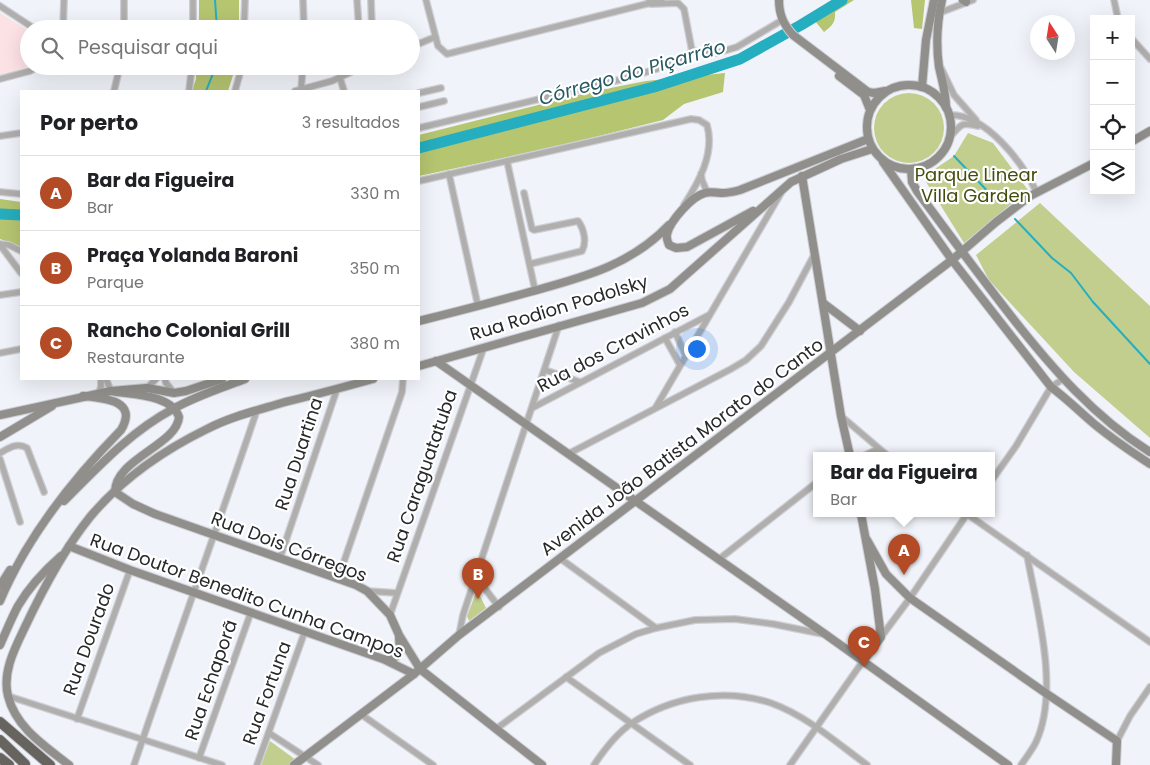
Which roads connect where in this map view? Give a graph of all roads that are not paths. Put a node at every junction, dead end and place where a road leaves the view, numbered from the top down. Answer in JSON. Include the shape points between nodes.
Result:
{"nodes":[{"id":1,"x":64,"y":0,"type":"edge"},
{"id":2,"x":124,"y":0,"type":"edge"},
{"id":3,"x":193,"y":0,"type":"edge"},
{"id":4,"x":245,"y":0,"type":"edge"},
{"id":5,"x":303,"y":0,"type":"edge"},
{"id":6,"x":357,"y":0,"type":"edge"},
{"id":7,"x":371,"y":0,"type":"edge"},
{"id":8,"x":427,"y":0,"type":"edge"},
{"id":9,"x":662,"y":0,"type":"edge"},
{"id":10,"x":775,"y":0,"type":"edge"},
{"id":11,"x":779,"y":0,"type":"edge"},
{"id":12,"x":934,"y":0,"type":"edge"},
{"id":13,"x":942,"y":0,"type":"edge"},
{"id":14,"x":1114,"y":0,"type":"edge"},
{"id":15,"x":967,"y":1,"type":"edge"},
{"id":16,"x":650,"y":2,"type":"edge"},
{"id":17,"x":0,"y":6,"type":"edge"},
{"id":18,"x":935,"y":13,"type":"junction"},
{"id":19,"x":1117,"y":15,"type":"edge"},
{"id":20,"x":21,"y":20,"type":"edge"},
{"id":21,"x":63,"y":20,"type":"edge"},
{"id":22,"x":124,"y":20,"type":"edge"},
{"id":23,"x":193,"y":20,"type":"edge"},
{"id":24,"x":244,"y":20,"type":"edge"},
{"id":25,"x":304,"y":20,"type":"edge"},
{"id":26,"x":358,"y":20,"type":"edge"},
{"id":27,"x":372,"y":20,"type":"edge"},
{"id":28,"x":782,"y":26,"type":"junction"},
{"id":29,"x":791,"y":36,"type":"junction"},
{"id":30,"x":435,"y":37,"type":"junction"},
{"id":31,"x":1135,"y":42,"type":"edge"},
{"id":32,"x":420,"y":43,"type":"edge"},
{"id":33,"x":692,"y":51,"type":"junction"},
{"id":34,"x":1150,"y":59,"type":"edge"},
{"id":35,"x":939,"y":61,"type":"junction"},
{"id":36,"x":20,"y":74,"type":"edge"},
{"id":37,"x":118,"y":75,"type":"edge"},
{"id":38,"x":191,"y":75,"type":"edge"},
{"id":39,"x":239,"y":75,"type":"edge"},
{"id":40,"x":301,"y":75,"type":"edge"},
{"id":41,"x":345,"y":75,"type":"edge"},
{"id":42,"x":340,"y":78,"type":"junction"},
{"id":43,"x":0,"y":79,"type":"edge"},
{"id":44,"x":922,"y":87,"type":"junction"},
{"id":45,"x":441,"y":88,"type":"dead end"},
{"id":46,"x":114,"y":90,"type":"edge"},
{"id":47,"x":189,"y":90,"type":"edge"},
{"id":48,"x":235,"y":90,"type":"edge"},
{"id":49,"x":298,"y":90,"type":"edge"},
{"id":50,"x":344,"y":90,"type":"edge"},
{"id":51,"x":887,"y":90,"type":"junction"},
{"id":52,"x":420,"y":93,"type":"edge"},
{"id":53,"x":444,"y":101,"type":"dead end"},
{"id":54,"x":420,"y":107,"type":"edge"},
{"id":55,"x":946,"y":107,"type":"junction"},
{"id":56,"x":870,"y":110,"type":"junction"},
{"id":57,"x":950,"y":115,"type":"junction"},
{"id":58,"x":982,"y":127,"type":"junction"},
{"id":59,"x":420,"y":128,"type":"edge"},
{"id":60,"x":1150,"y":131,"type":"edge"},
{"id":61,"x":20,"y":132,"type":"edge"},
{"id":62,"x":0,"y":136,"type":"edge"},
{"id":63,"x":951,"y":136,"type":"junction"},
{"id":64,"x":868,"y":139,"type":"junction"},
{"id":65,"x":1135,"y":140,"type":"edge"},
{"id":66,"x":872,"y":149,"type":"junction"},
{"id":67,"x":507,"y":161,"type":"junction"},
{"id":68,"x":883,"y":162,"type":"junction"},
{"id":69,"x":1090,"y":164,"type":"edge"},
{"id":70,"x":911,"y":170,"type":"junction"},
{"id":71,"x":449,"y":174,"type":"junction"},
{"id":72,"x":701,"y":174,"type":"junction"},
{"id":73,"x":802,"y":176,"type":"junction"},
{"id":74,"x":420,"y":181,"type":"edge"},
{"id":75,"x":784,"y":187,"type":"junction"},
{"id":76,"x":0,"y":192,"type":"edge"},
{"id":77,"x":707,"y":192,"type":"junction"},
{"id":78,"x":1037,"y":192,"type":"junction"},
{"id":79,"x":20,"y":194,"type":"edge"},
{"id":80,"x":524,"y":194,"type":"dead end"},
{"id":81,"x":761,"y":206,"type":"junction"},
{"id":82,"x":676,"y":218,"type":"junction"},
{"id":83,"x":0,"y":244,"type":"edge"},
{"id":84,"x":20,"y":251,"type":"edge"},
{"id":85,"x":962,"y":252,"type":"junction"},
{"id":86,"x":814,"y":255,"type":"junction"},
{"id":87,"x":952,"y":260,"type":"junction"},
{"id":88,"x":530,"y":264,"type":"junction"},
{"id":89,"x":20,"y":272,"type":"edge"},
{"id":90,"x":535,"y":290,"type":"junction"},
{"id":91,"x":20,"y":292,"type":"edge"},
{"id":92,"x":0,"y":295,"type":"edge"},
{"id":93,"x":823,"y":303,"type":"junction"},
{"id":94,"x":478,"y":306,"type":"junction"},
{"id":95,"x":709,"y":314,"type":"junction"},
{"id":96,"x":420,"y":322,"type":"edge"},
{"id":97,"x":559,"y":325,"type":"junction"},
{"id":98,"x":860,"y":331,"type":"junction"},
{"id":99,"x":675,"y":332,"type":"junction"},
{"id":100,"x":665,"y":338,"type":"junction"},
{"id":101,"x":484,"y":347,"type":"junction"},
{"id":102,"x":20,"y":349,"type":"edge"},
{"id":103,"x":831,"y":352,"type":"junction"},
{"id":104,"x":0,"y":353,"type":"edge"},
{"id":105,"x":686,"y":354,"type":"junction"},
{"id":106,"x":436,"y":361,"type":"junction"},
{"id":107,"x":680,"y":365,"type":"junction"},
{"id":108,"x":420,"y":366,"type":"edge"},
{"id":109,"x":545,"y":370,"type":"junction"},
{"id":110,"x":1063,"y":379,"type":"junction"},
{"id":111,"x":101,"y":380,"type":"edge"},
{"id":112,"x":106,"y":380,"type":"edge"},
{"id":113,"x":155,"y":380,"type":"edge"},
{"id":114,"x":165,"y":380,"type":"edge"},
{"id":115,"x":219,"y":380,"type":"edge"},
{"id":116,"x":243,"y":380,"type":"edge"},
{"id":117,"x":369,"y":380,"type":"edge"},
{"id":118,"x":403,"y":380,"type":"edge"},
{"id":119,"x":580,"y":382,"type":"junction"},
{"id":120,"x":470,"y":384,"type":"junction"},
{"id":121,"x":1051,"y":387,"type":"junction"},
{"id":122,"x":147,"y":388,"type":"junction"},
{"id":123,"x":337,"y":389,"type":"junction"},
{"id":124,"x":111,"y":391,"type":"junction"},
{"id":125,"x":99,"y":392,"type":"junction"},
{"id":126,"x":174,"y":393,"type":"junction"},
{"id":127,"x":83,"y":396,"type":"junction"},
{"id":128,"x":59,"y":402,"type":"junction"},
{"id":129,"x":174,"y":408,"type":"junction"},
{"id":130,"x":532,"y":408,"type":"junction"},
{"id":131,"x":655,"y":408,"type":"junction"},
{"id":132,"x":257,"y":410,"type":"junction"},
{"id":133,"x":0,"y":415,"type":"edge"},
{"id":134,"x":842,"y":416,"type":"junction"},
{"id":135,"x":526,"y":424,"type":"junction"},
{"id":136,"x":0,"y":437,"type":"edge"},
{"id":137,"x":878,"y":449,"type":"junction"},
{"id":138,"x":849,"y":452,"type":"edge"},
{"id":139,"x":872,"y":452,"type":"edge"},
{"id":140,"x":882,"y":452,"type":"edge"},
{"id":141,"x":1150,"y":452,"type":"edge"},
{"id":142,"x":0,"y":453,"type":"edge"},
{"id":143,"x":568,"y":454,"type":"junction"},
{"id":144,"x":0,"y":459,"type":"edge"},
{"id":145,"x":1150,"y":464,"type":"edge"},
{"id":146,"x":995,"y":476,"type":"edge"},
{"id":147,"x":813,"y":485,"type":"edge"},
{"id":148,"x":44,"y":492,"type":"dead end"},
{"id":149,"x":115,"y":492,"type":"junction"},
{"id":150,"x":636,"y":502,"type":"junction"},
{"id":151,"x":50,"y":515,"type":"junction"},
{"id":152,"x":862,"y":517,"type":"edge"},
{"id":153,"x":965,"y":517,"type":"edge"},
{"id":154,"x":971,"y":517,"type":"edge"},
{"id":155,"x":20,"y":522,"type":"dead end"},
{"id":156,"x":215,"y":535,"type":"junction"},
{"id":157,"x":867,"y":540,"type":"junction"},
{"id":158,"x":68,"y":549,"type":"junction"},
{"id":159,"x":1027,"y":555,"type":"junction"},
{"id":160,"x":21,"y":557,"type":"junction"},
{"id":161,"x":280,"y":558,"type":"junction"},
{"id":162,"x":561,"y":559,"type":"junction"},
{"id":163,"x":718,"y":560,"type":"junction"},
{"id":164,"x":130,"y":570,"type":"junction"},
{"id":165,"x":476,"y":577,"type":"junction"},
{"id":166,"x":338,"y":579,"type":"junction"},
{"id":167,"x":0,"y":586,"type":"edge"},
{"id":168,"x":194,"y":592,"type":"junction"},
{"id":169,"x":367,"y":592,"type":"junction"},
{"id":170,"x":397,"y":593,"type":"junction"},
{"id":171,"x":910,"y":598,"type":"junction"},
{"id":172,"x":0,"y":601,"type":"edge"},
{"id":173,"x":499,"y":607,"type":"junction"},
{"id":174,"x":251,"y":612,"type":"junction"},
{"id":175,"x":390,"y":615,"type":"junction"},
{"id":176,"x":656,"y":628,"type":"junction"},
{"id":177,"x":305,"y":631,"type":"junction"},
{"id":178,"x":825,"y":634,"type":"junction"},
{"id":179,"x":398,"y":635,"type":"junction"},
{"id":180,"x":459,"y":635,"type":"junction"},
{"id":181,"x":881,"y":637,"type":"junction"},
{"id":182,"x":1150,"y":642,"type":"edge"},
{"id":183,"x":0,"y":644,"type":"edge"},
{"id":184,"x":398,"y":655,"type":"junction"},
{"id":185,"x":412,"y":656,"type":"junction"},
{"id":186,"x":382,"y":660,"type":"junction"},
{"id":187,"x":862,"y":661,"type":"junction"},
{"id":188,"x":400,"y":667,"type":"junction"},
{"id":189,"x":417,"y":672,"type":"junction"},
{"id":190,"x":566,"y":677,"type":"junction"},
{"id":191,"x":1150,"y":687,"type":"edge"},
{"id":192,"x":1047,"y":694,"type":"junction"},
{"id":193,"x":8,"y":696,"type":"junction"},
{"id":194,"x":362,"y":715,"type":"junction"},
{"id":195,"x":77,"y":719,"type":"junction"},
{"id":196,"x":0,"y":722,"type":"edge"},
{"id":197,"x":631,"y":724,"type":"junction"},
{"id":198,"x":816,"y":728,"type":"junction"},
{"id":199,"x":496,"y":729,"type":"junction"},
{"id":200,"x":269,"y":733,"type":"junction"},
{"id":201,"x":0,"y":740,"type":"edge"},
{"id":202,"x":142,"y":740,"type":"junction"},
{"id":203,"x":1117,"y":741,"type":"junction"},
{"id":204,"x":0,"y":744,"type":"edge"},
{"id":205,"x":304,"y":757,"type":"junction"},
{"id":206,"x":0,"y":758,"type":"edge"},
{"id":207,"x":199,"y":758,"type":"junction"},
{"id":208,"x":26,"y":764,"type":"edge"},
{"id":209,"x":9,"y":765,"type":"edge"},
{"id":210,"x":50,"y":765,"type":"edge"},
{"id":211,"x":69,"y":765,"type":"edge"},
{"id":212,"x":134,"y":765,"type":"edge"},
{"id":213,"x":222,"y":765,"type":"edge"},
{"id":214,"x":257,"y":765,"type":"edge"},
{"id":215,"x":294,"y":765,"type":"edge"},
{"id":216,"x":318,"y":765,"type":"edge"},
{"id":217,"x":434,"y":765,"type":"edge"},
{"id":218,"x":542,"y":765,"type":"edge"},
{"id":219,"x":594,"y":765,"type":"edge"},
{"id":220,"x":690,"y":765,"type":"edge"},
{"id":221,"x":790,"y":765,"type":"edge"},
{"id":222,"x":867,"y":765,"type":"edge"},
{"id":223,"x":1008,"y":765,"type":"edge"},
{"id":224,"x":1021,"y":765,"type":"edge"},
{"id":225,"x":1116,"y":765,"type":"edge"}],
"edges":[{"from":1,"to":21,"type":"street"},
{"from":2,"to":22,"type":"street"},
{"from":3,"to":23,"type":"street"},
{"from":4,"to":24,"type":"street"},
{"from":5,"to":25,"type":"street"},
{"from":6,"to":26,"type":"street"},
{"from":7,"to":27,"type":"street"},
{"from":8,"to":30,"type":"street"},
{"from":9,"to":16,"type":"street"},
{"from":10,"to":28,"type":"street"},
{"from":11,"to":28,"type":"street"},
{"from":12,"to":18,"type":"street"},
{"from":13,"to":18,"type":"street"},
{"from":14,"to":19,"type":"street"},
{"from":15,"to":18,"type":"street"},
{"from":16,"to":30,"type":"street","via":[[451,54],[440,50]]},
{"from":16,"to":33,"type":"street","via":[[678,3],[684,9]]},
{"from":17,"to":20,"type":"street"},
{"from":18,"to":35,"type":"street"},
{"from":18,"to":44,"type":"street"},
{"from":28,"to":29,"type":"street"},
{"from":28,"to":33,"type":"street","via":[[737,48],[717,53]]},
{"from":29,"to":51,"type":"street","via":[[868,92]]},
{"from":29,"to":56,"type":"street","via":[[864,95]]},
{"from":30,"to":32,"type":"street"},
{"from":31,"to":34,"type":"street"},
{"from":33,"to":59,"type":"street","via":[[680,62],[624,79]]},
{"from":35,"to":55,"type":"street"},
{"from":35,"to":58,"type":"street","via":[[954,95]]},
{"from":36,"to":43,"type":"street"},
{"from":37,"to":46,"type":"street"},
{"from":38,"to":47,"type":"street"},
{"from":39,"to":48,"type":"street"},
{"from":40,"to":49,"type":"street"},
{"from":41,"to":42,"type":"street"},
{"from":42,"to":49,"type":"street"},
{"from":42,"to":50,"type":"street"},
{"from":44,"to":51,"type":"street","via":[[898,86]]},
{"from":44,"to":55,"type":"street","via":[[937,95]]},
{"from":45,"to":52,"type":"street"},
{"from":51,"to":56,"type":"street"},
{"from":53,"to":54,"type":"street"},
{"from":55,"to":57,"type":"street"},
{"from":56,"to":64,"type":"street","via":[[866,131]]},
{"from":57,"to":58,"type":"street","via":[[970,118]]},
{"from":57,"to":63,"type":"street"},
{"from":58,"to":63,"type":"street","via":[[964,124]]},
{"from":58,"to":78,"type":"street","via":[[1007,148]]},
{"from":60,"to":65,"type":"street"},
{"from":61,"to":62,"type":"street"},
{"from":63,"to":70,"type":"street","via":[[936,160]]},
{"from":64,"to":66,"type":"street"},
{"from":64,"to":77,"type":"street","via":[[740,190]]},
{"from":66,"to":68,"type":"street"},
{"from":66,"to":73,"type":"street","name":"Rua Rodion Podolsky"},
{"from":67,"to":71,"type":"street"},
{"from":67,"to":72,"type":"street","via":[[691,119],[707,125],[710,133],[710,145]]},
{"from":67,"to":88,"type":"street"},
{"from":68,"to":70,"type":"street"},
{"from":68,"to":87,"type":"street"},
{"from":69,"to":78,"type":"street","name":"Avenida João Batista Morato do Canto"},
{"from":70,"to":85,"type":"street","via":[[914,187]]},
{"from":71,"to":74,"type":"street"},
{"from":71,"to":94,"type":"street"},
{"from":72,"to":77,"type":"street"},
{"from":72,"to":82,"type":"street"},
{"from":73,"to":75,"type":"street","name":"Rua Rodion Podolsky"},
{"from":73,"to":86,"type":"street"},
{"from":75,"to":81,"type":"street","name":"Rua Rodion Podolsky"},
{"from":75,"to":95,"type":"street"},
{"from":76,"to":79,"type":"street"},
{"from":77,"to":82,"type":"street","via":[[693,200]]},
{"from":78,"to":85,"type":"street","name":"Avenida João Batista Morato do Canto"},
{"from":80,"to":88,"type":"street","via":[[532,229],[578,221],[586,244],[582,251]]},
{"from":81,"to":82,"type":"street","via":[[686,247],[676,248],[667,240],[669,228]]},
{"from":81,"to":97,"type":"street","name":"Rua Rodion Podolsky","via":[[670,289],[642,302]]},
{"from":82,"to":90,"type":"street","via":[[647,245],[616,264],[594,274]]},
{"from":83,"to":84,"type":"street"},
{"from":83,"to":89,"type":"street"},
{"from":85,"to":87,"type":"street","name":"Avenida João Batista Morato do Canto"},
{"from":85,"to":110,"type":"street"},
{"from":86,"to":93,"type":"street"},
{"from":86,"to":131,"type":"street","via":[[789,302],[754,354]]},
{"from":87,"to":98,"type":"street","name":"Avenida João Batista Morato do Canto"},
{"from":87,"to":121,"type":"street"},
{"from":88,"to":90,"type":"street"},
{"from":90,"to":94,"type":"street"},
{"from":91,"to":92,"type":"street"},
{"from":93,"to":98,"type":"street"},
{"from":93,"to":103,"type":"street"},
{"from":94,"to":96,"type":"street"},
{"from":95,"to":99,"type":"street","name":"Rua dos Cravinhos"},
{"from":95,"to":105,"type":"street"},
{"from":97,"to":101,"type":"street","name":"Rua Rodion Podolsky"},
{"from":97,"to":109,"type":"street"},
{"from":98,"to":103,"type":"street","name":"Avenida João Batista Morato do Canto"},
{"from":99,"to":100,"type":"street","name":"Rua dos Cravinhos"},
{"from":99,"to":105,"type":"street"},
{"from":100,"to":107,"type":"street"},
{"from":100,"to":119,"type":"street","name":"Rua dos Cravinhos"},
{"from":101,"to":106,"type":"street","name":"Rua Rodion Podolsky"},
{"from":101,"to":120,"type":"street","name":"Rua Caraguatatuba"},
{"from":102,"to":104,"type":"street"},
{"from":103,"to":134,"type":"street"},
{"from":103,"to":150,"type":"street","name":"Avenida João Batista Morato do Canto"},
{"from":105,"to":107,"type":"street"},
{"from":106,"to":108,"type":"street","name":"Rua Rodion Podolsky"},
{"from":106,"to":120,"type":"street"},
{"from":107,"to":131,"type":"street"},
{"from":109,"to":119,"type":"street"},
{"from":109,"to":130,"type":"street"},
{"from":110,"to":121,"type":"street"},
{"from":110,"to":141,"type":"street","via":[[1134,442]]},
{"from":111,"to":125,"type":"street"},
{"from":112,"to":124,"type":"street"},
{"from":113,"to":122,"type":"street"},
{"from":114,"to":126,"type":"street"},
{"from":115,"to":126,"type":"street"},
{"from":116,"to":129,"type":"street"},
{"from":117,"to":123,"type":"street"},
{"from":118,"to":166,"type":"street","via":[[402,392]]},
{"from":119,"to":130,"type":"street","name":"Rua dos Cravinhos"},
{"from":120,"to":135,"type":"street"},
{"from":120,"to":170,"type":"street","name":"Rua Caraguatatuba"},
{"from":121,"to":145,"type":"street","via":[[1123,447]]},
{"from":121,"to":146,"type":"street"},
{"from":122,"to":124,"type":"street"},
{"from":122,"to":126,"type":"street"},
{"from":123,"to":132,"type":"street"},
{"from":123,"to":161,"type":"street","name":"Rua Duartina"},
{"from":124,"to":125,"type":"street"},
{"from":124,"to":129,"type":"street","via":[[161,399]]},
{"from":125,"to":127,"type":"street"},
{"from":127,"to":128,"type":"street"},
{"from":127,"to":151,"type":"street","via":[[115,401],[124,409],[126,420],[121,430],[71,484]]},
{"from":128,"to":133,"type":"street"},
{"from":128,"to":136,"type":"street"},
{"from":129,"to":149,"type":"street","via":[[178,414],[177,426],[123,472]]},
{"from":129,"to":151,"type":"street","via":[[122,443]]},
{"from":130,"to":135,"type":"street"},
{"from":131,"to":143,"type":"street"},
{"from":132,"to":149,"type":"street","via":[[191,437],[153,461]]},
{"from":132,"to":156,"type":"street"},
{"from":134,"to":137,"type":"street"},
{"from":134,"to":138,"type":"street"},
{"from":135,"to":143,"type":"street"},
{"from":135,"to":165,"type":"street"},
{"from":137,"to":139,"type":"street"},
{"from":137,"to":140,"type":"street"},
{"from":142,"to":148,"type":"street","via":[[15,445],[27,448]]},
{"from":143,"to":150,"type":"street"},
{"from":144,"to":155,"type":"street"},
{"from":147,"to":163,"type":"street"},
{"from":149,"to":156,"type":"street","name":"Rua Dois Córregos","via":[[133,504]]},
{"from":149,"to":158,"type":"street","via":[[91,516]]},
{"from":150,"to":162,"type":"street","name":"Avenida João Batista Morato do Canto"},
{"from":150,"to":163,"type":"street"},
{"from":151,"to":160,"type":"street"},
{"from":152,"to":157,"type":"street"},
{"from":153,"to":171,"type":"street"},
{"from":154,"to":159,"type":"street"},
{"from":156,"to":161,"type":"street","name":"Rua Dois Córregos"},
{"from":156,"to":168,"type":"street"},
{"from":157,"to":171,"type":"street","via":[[886,574]]},
{"from":157,"to":181,"type":"street"},
{"from":158,"to":164,"type":"street","name":"Rua Doutor Benedito Cunha Campos"},
{"from":158,"to":183,"type":"street","via":[[27,593]]},
{"from":158,"to":193,"type":"street","via":[[32,611],[12,656],[7,680]]},
{"from":159,"to":182,"type":"street"},
{"from":159,"to":192,"type":"street"},
{"from":160,"to":167,"type":"street"},
{"from":160,"to":172,"type":"street"},
{"from":161,"to":166,"type":"street","name":"Rua Dois Córregos"},
{"from":162,"to":173,"type":"street","name":"Avenida João Batista Morato do Canto"},
{"from":162,"to":176,"type":"street"},
{"from":163,"to":178,"type":"street"},
{"from":164,"to":168,"type":"street","name":"Rua Doutor Benedito Cunha Campos"},
{"from":164,"to":195,"type":"street","name":"Rua Dourado"},
{"from":165,"to":173,"type":"street"},
{"from":165,"to":180,"type":"street"},
{"from":166,"to":169,"type":"street","name":"Rua Dois Córregos"},
{"from":168,"to":174,"type":"street","name":"Rua Doutor Benedito Cunha Campos"},
{"from":168,"to":202,"type":"street"},
{"from":169,"to":170,"type":"street"},
{"from":169,"to":175,"type":"street","name":"Rua Dois Córregos"},
{"from":170,"to":175,"type":"street","name":"Rua Caraguatatuba"},
{"from":171,"to":181,"type":"street"},
{"from":171,"to":192,"type":"street"},
{"from":173,"to":180,"type":"street","name":"Avenida João Batista Morato do Canto"},
{"from":174,"to":177,"type":"street","name":"Rua Doutor Benedito Cunha Campos"},
{"from":174,"to":207,"type":"street","name":"Rua Echaporã"},
{"from":175,"to":179,"type":"street","name":"Rua Dois Córregos"},
{"from":176,"to":178,"type":"street","via":[[695,620],[734,619]]},
{"from":176,"to":190,"type":"street","via":[[616,643]]},
{"from":177,"to":186,"type":"street","name":"Rua Doutor Benedito Cunha Campos"},
{"from":177,"to":200,"type":"street","name":"Rua Fortuna"},
{"from":178,"to":187,"type":"street"},
{"from":179,"to":184,"type":"street"},
{"from":179,"to":185,"type":"street","name":"Rua Dois Córregos"},
{"from":180,"to":189,"type":"street","name":"Avenida João Batista Morato do Canto"},
{"from":181,"to":187,"type":"street"},
{"from":184,"to":185,"type":"street"},
{"from":184,"to":186,"type":"street"},
{"from":184,"to":188,"type":"street"},
{"from":185,"to":189,"type":"street","name":"Rua Dois Córregos"},
{"from":186,"to":188,"type":"street","name":"Rua Doutor Benedito Cunha Campos"},
{"from":187,"to":198,"type":"street"},
{"from":187,"to":223,"type":"street"},
{"from":188,"to":189,"type":"street","name":"Rua Doutor Benedito Cunha Campos"},
{"from":189,"to":194,"type":"street","name":"Avenida João Batista Morato do Canto"},
{"from":189,"to":199,"type":"street"},
{"from":190,"to":197,"type":"street"},
{"from":190,"to":199,"type":"street"},
{"from":191,"to":203,"type":"street"},
{"from":192,"to":203,"type":"street"},
{"from":192,"to":224,"type":"street","via":[[1036,742]]},
{"from":193,"to":195,"type":"street"},
{"from":193,"to":211,"type":"street","via":[[18,719]]},
{"from":194,"to":205,"type":"street","name":"Avenida João Batista Morato do Canto"},
{"from":194,"to":217,"type":"street"},
{"from":195,"to":202,"type":"street"},
{"from":196,"to":210,"type":"highway"},
{"from":197,"to":198,"type":"street","via":[[676,702],[699,697],[735,696],[771,703]]},
{"from":197,"to":219,"type":"street"},
{"from":197,"to":220,"type":"street"},
{"from":198,"to":221,"type":"street"},
{"from":198,"to":222,"type":"street"},
{"from":199,"to":218,"type":"street"},
{"from":200,"to":205,"type":"street"},
{"from":200,"to":214,"type":"street","name":"Rua Fortuna"},
{"from":201,"to":208,"type":"highway"},
{"from":202,"to":207,"type":"street"},
{"from":202,"to":212,"type":"street"},
{"from":203,"to":225,"type":"street"},
{"from":204,"to":208,"type":"highway"},
{"from":205,"to":215,"type":"street","name":"Avenida João Batista Morato do Canto"},
{"from":205,"to":216,"type":"street"},
{"from":206,"to":209,"type":"highway"},
{"from":207,"to":213,"type":"street"}]}
